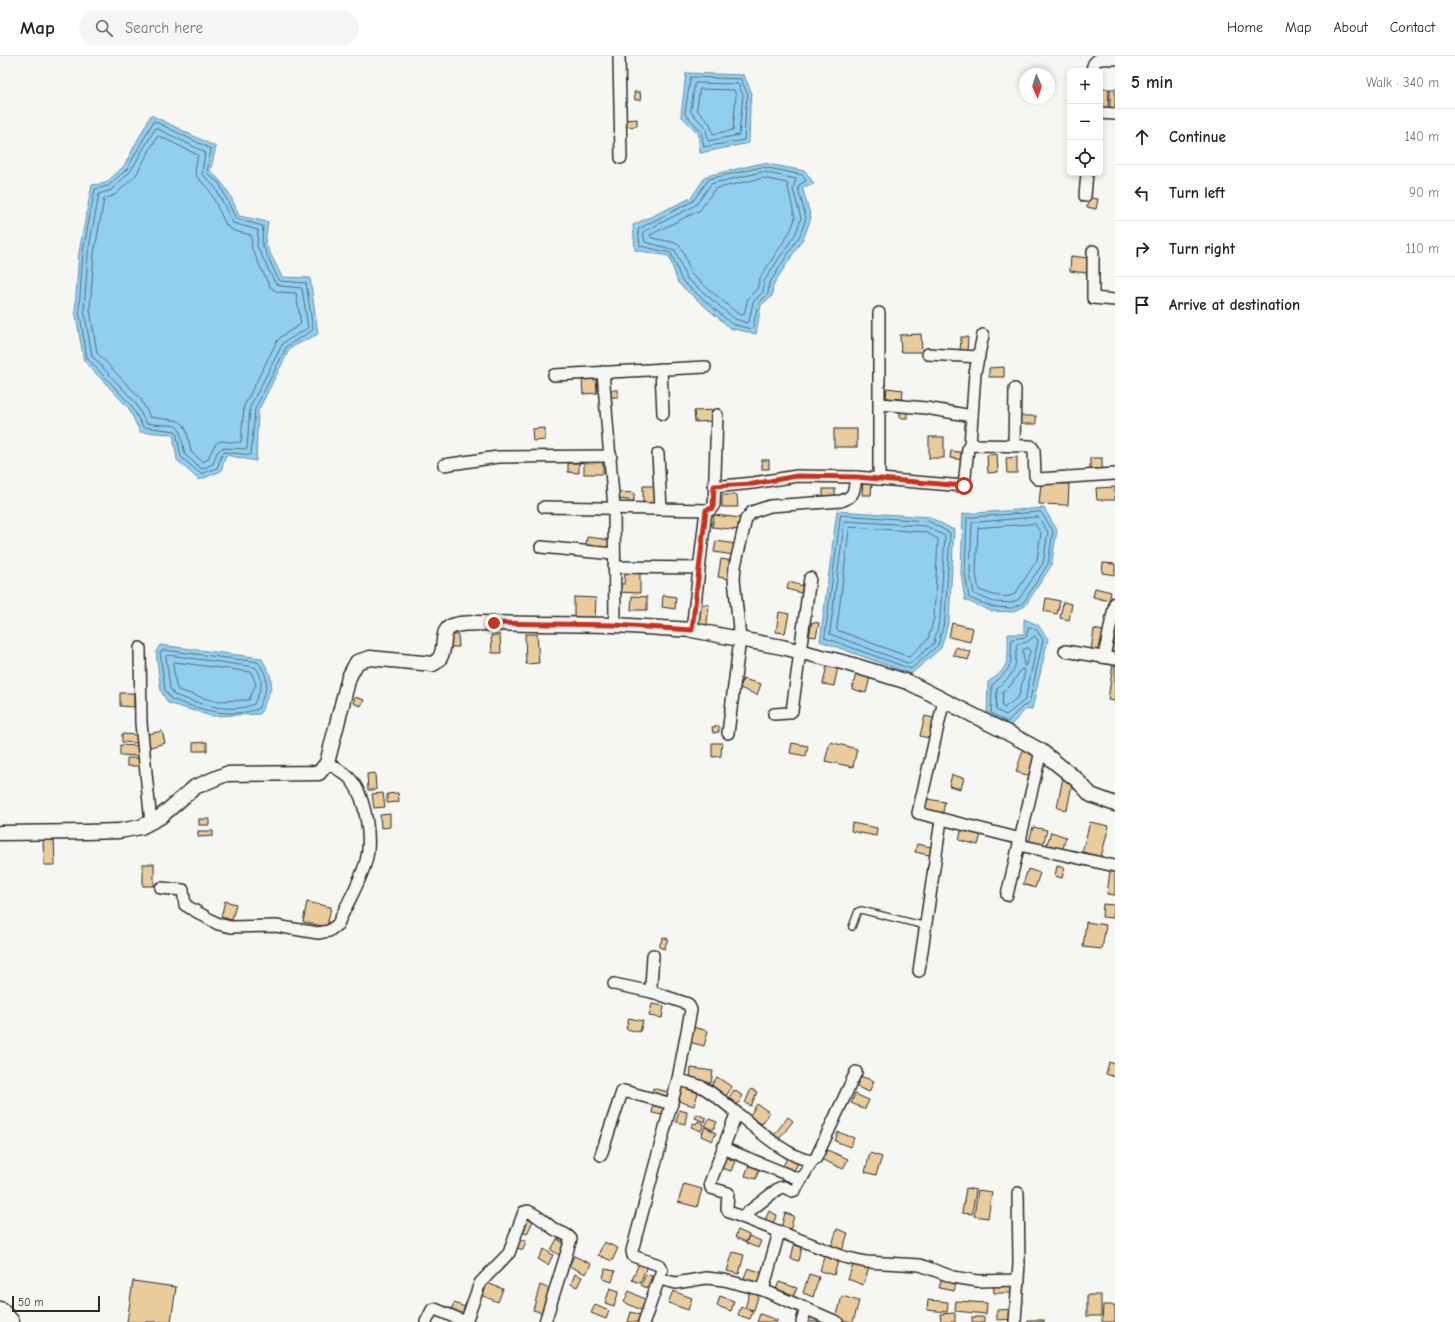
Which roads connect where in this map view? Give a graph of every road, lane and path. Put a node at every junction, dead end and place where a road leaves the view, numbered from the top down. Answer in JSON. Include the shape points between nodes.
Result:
{"nodes":[{"id":1,"x":619,"y":56,"type":"edge"},
{"id":2,"x":1115,"y":59,"type":"edge"},
{"id":3,"x":1093,"y":68,"type":"edge"},
{"id":4,"x":1103,"y":113,"type":"edge"},
{"id":5,"x":1115,"y":114,"type":"edge"},
{"id":6,"x":621,"y":158,"type":"dead end"},
{"id":7,"x":1087,"y":176,"type":"edge"},
{"id":8,"x":1085,"y":196,"type":"dead end"},
{"id":9,"x":1093,"y":251,"type":"dead end"},
{"id":10,"x":1115,"y":300,"type":"edge"},
{"id":11,"x":879,"y":313,"type":"dead end"},
{"id":12,"x":983,"y":335,"type":"dead end"},
{"id":13,"x":928,"y":354,"type":"dead end"},
{"id":14,"x":979,"y":357,"type":"junction"},
{"id":15,"x":705,"y":367,"type":"dead end"},
{"id":16,"x":661,"y":369,"type":"junction"},
{"id":17,"x":602,"y":372,"type":"junction"},
{"id":18,"x":554,"y":375,"type":"dead end"},
{"id":19,"x":1015,"y":389,"type":"dead end"},
{"id":20,"x":880,"y":404,"type":"junction"},
{"id":21,"x":663,"y":414,"type":"dead end"},
{"id":22,"x":717,"y":415,"type":"dead end"},
{"id":23,"x":972,"y":416,"type":"junction"},
{"id":24,"x":970,"y":445,"type":"junction"},
{"id":25,"x":1014,"y":446,"type":"junction"},
{"id":26,"x":658,"y":454,"type":"dead end"},
{"id":27,"x":610,"y":456,"type":"junction"},
{"id":28,"x":444,"y":465,"type":"dead end"},
{"id":29,"x":1115,"y":474,"type":"edge"},
{"id":30,"x":856,"y":477,"type":"junction"},
{"id":31,"x":880,"y":479,"type":"junction"},
{"id":32,"x":714,"y":486,"type":"junction"},
{"id":33,"x":544,"y":507,"type":"dead end"},
{"id":34,"x":614,"y":508,"type":"junction"},
{"id":35,"x":661,"y":509,"type":"junction"},
{"id":36,"x":706,"y":510,"type":"junction"},
{"id":37,"x":541,"y":547,"type":"dead end"},
{"id":38,"x":614,"y":554,"type":"junction"},
{"id":39,"x":614,"y":568,"type":"junction"},
{"id":40,"x":699,"y":568,"type":"junction"},
{"id":41,"x":810,"y":578,"type":"dead end"},
{"id":42,"x":1115,"y":603,"type":"edge"},
{"id":43,"x":615,"y":625,"type":"junction"},
{"id":44,"x":692,"y":630,"type":"junction"},
{"id":45,"x":740,"y":639,"type":"junction"},
{"id":46,"x":140,"y":648,"type":"dead end"},
{"id":47,"x":1065,"y":651,"type":"dead end"},
{"id":48,"x":801,"y":652,"type":"junction"},
{"id":49,"x":1110,"y":658,"type":"edge"},
{"id":50,"x":944,"y":700,"type":"junction"},
{"id":51,"x":774,"y":714,"type":"dead end"},
{"id":52,"x":728,"y":733,"type":"dead end"},
{"id":53,"x":1041,"y":751,"type":"junction"},
{"id":54,"x":327,"y":762,"type":"junction"},
{"id":55,"x":1115,"y":804,"type":"edge"},
{"id":56,"x":942,"y":820,"type":"junction"},
{"id":57,"x":151,"y":823,"type":"junction"},
{"id":58,"x":0,"y":833,"type":"edge"},
{"id":59,"x":1020,"y":842,"type":"junction"},
{"id":60,"x":1115,"y":866,"type":"edge"},
{"id":61,"x":161,"y":888,"type":"dead end"},
{"id":62,"x":1007,"y":895,"type":"dead end"},
{"id":63,"x":926,"y":926,"type":"junction"},
{"id":64,"x":852,"y":927,"type":"dead end"},
{"id":65,"x":653,"y":955,"type":"dead end"},
{"id":66,"x":919,"y":971,"type":"dead end"},
{"id":67,"x":614,"y":984,"type":"dead end"},
{"id":68,"x":652,"y":992,"type":"junction"},
{"id":69,"x":856,"y":1072,"type":"dead end"},
{"id":70,"x":678,"y":1079,"type":"junction"},
{"id":71,"x":672,"y":1104,"type":"junction"},
{"id":72,"x":736,"y":1114,"type":"junction"},
{"id":73,"x":723,"y":1148,"type":"junction"},
{"id":74,"x":601,"y":1155,"type":"dead end"},
{"id":75,"x":812,"y":1161,"type":"junction"},
{"id":76,"x":801,"y":1180,"type":"junction"},
{"id":77,"x":1018,"y":1193,"type":"dead end"},
{"id":78,"x":742,"y":1217,"type":"junction"},
{"id":79,"x":779,"y":1232,"type":"junction"},
{"id":80,"x":659,"y":1279,"type":"junction"},
{"id":81,"x":1019,"y":1280,"type":"junction"},
{"id":82,"x":763,"y":1290,"type":"junction"},
{"id":83,"x":806,"y":1308,"type":"junction"},
{"id":84,"x":0,"y":1311,"type":"edge"},
{"id":85,"x":10,"y":1322,"type":"edge"},
{"id":86,"x":426,"y":1322,"type":"edge"},
{"id":87,"x":466,"y":1322,"type":"edge"},
{"id":88,"x":545,"y":1322,"type":"edge"},
{"id":89,"x":644,"y":1322,"type":"edge"},
{"id":90,"x":802,"y":1322,"type":"edge"},
{"id":91,"x":837,"y":1322,"type":"edge"},
{"id":92,"x":1015,"y":1322,"type":"edge"}],
"edges":[{"from":1,"to":6,"type":"street"},
{"from":2,"to":3,"type":"street","via":[[1097,59]]},
{"from":4,"to":5,"type":"street"},
{"from":7,"to":8,"type":"street"},
{"from":9,"to":10,"type":"street","via":[[1093,298]]},
{"from":11,"to":20,"type":"street"},
{"from":12,"to":14,"type":"street"},
{"from":13,"to":14,"type":"street"},
{"from":14,"to":23,"type":"street","via":[[975,373]]},
{"from":15,"to":16,"type":"street"},
{"from":16,"to":17,"type":"street"},
{"from":16,"to":21,"type":"street"},
{"from":17,"to":18,"type":"street"},
{"from":17,"to":27,"type":"street"},
{"from":19,"to":25,"type":"street"},
{"from":20,"to":23,"type":"street"},
{"from":20,"to":31,"type":"street"},
{"from":22,"to":32,"type":"street"},
{"from":23,"to":24,"type":"street"},
{"from":24,"to":25,"type":"street"},
{"from":24,"to":31,"type":"street","via":[[964,486]]},
{"from":25,"to":29,"type":"street","via":[[1033,448],[1035,476],[1038,479]]},
{"from":26,"to":35,"type":"street"},
{"from":27,"to":28,"type":"street","via":[[498,457]]},
{"from":27,"to":34,"type":"street"},
{"from":30,"to":31,"type":"street"},
{"from":30,"to":32,"type":"street","via":[[786,477],[753,484]]},
{"from":30,"to":45,"type":"street","via":[[850,498],[841,501],[770,506],[752,512],[746,519],[734,579]]},
{"from":32,"to":36,"type":"street","via":[[713,508]]},
{"from":33,"to":34,"type":"street"},
{"from":34,"to":35,"type":"street"},
{"from":34,"to":38,"type":"street"},
{"from":35,"to":36,"type":"street"},
{"from":36,"to":40,"type":"street"},
{"from":37,"to":38,"type":"street"},
{"from":38,"to":39,"type":"street"},
{"from":39,"to":40,"type":"street"},
{"from":39,"to":43,"type":"street"},
{"from":40,"to":44,"type":"street"},
{"from":41,"to":48,"type":"street"},
{"from":42,"to":49,"type":"street"},
{"from":43,"to":44,"type":"street"},
{"from":43,"to":54,"type":"street","via":[[454,625],[446,629],[440,660],[433,664],[370,658],[357,662],[349,677]]},
{"from":44,"to":45,"type":"street"},
{"from":45,"to":48,"type":"street"},
{"from":45,"to":52,"type":"street"},
{"from":46,"to":57,"type":"street","via":[[141,723]]},
{"from":47,"to":49,"type":"street"},
{"from":48,"to":50,"type":"street","via":[[908,682]]},
{"from":48,"to":51,"type":"street","via":[[792,711]]},
{"from":50,"to":53,"type":"street"},
{"from":50,"to":56,"type":"street","via":[[918,813]]},
{"from":53,"to":55,"type":"street","via":[[1076,779],[1091,795]]},
{"from":53,"to":59,"type":"street"},
{"from":54,"to":57,"type":"street","via":[[319,773],[226,774],[212,778],[196,787]]},
{"from":54,"to":61,"type":"street","via":[[354,785],[368,832],[363,868],[334,928],[318,933],[276,926],[231,927],[218,924],[185,905],[183,890]]},
{"from":56,"to":59,"type":"street"},
{"from":56,"to":63,"type":"street"},
{"from":57,"to":58,"type":"street","via":[[119,831]]},
{"from":59,"to":60,"type":"street"},
{"from":59,"to":62,"type":"street"},
{"from":63,"to":64,"type":"lane","via":[[861,910],[858,911]]},
{"from":63,"to":66,"type":"street"},
{"from":65,"to":68,"type":"street"},
{"from":67,"to":68,"type":"street"},
{"from":68,"to":70,"type":"street","via":[[690,1006]]},
{"from":69,"to":75,"type":"street","via":[[816,1158]]},
{"from":70,"to":71,"type":"street"},
{"from":70,"to":72,"type":"street","via":[[703,1088]]},
{"from":71,"to":74,"type":"street","via":[[624,1090]]},
{"from":71,"to":80,"type":"street","via":[[632,1254],[659,1265],[662,1270]]},
{"from":72,"to":73,"type":"street"},
{"from":72,"to":75,"type":"street","via":[[785,1149]]},
{"from":73,"to":76,"type":"street"},
{"from":73,"to":78,"type":"street","via":[[710,1186],[728,1193],[728,1210]]},
{"from":75,"to":76,"type":"street"},
{"from":76,"to":78,"type":"street","via":[[794,1191],[780,1188]]},
{"from":77,"to":81,"type":"street"},
{"from":78,"to":79,"type":"street"},
{"from":79,"to":81,"type":"street","via":[[866,1262],[920,1265],[949,1276],[978,1281]]},
{"from":79,"to":82,"type":"street"},
{"from":80,"to":82,"type":"street","via":[[676,1283],[714,1278]]},
{"from":80,"to":89,"type":"street"},
{"from":81,"to":92,"type":"street"},
{"from":82,"to":83,"type":"street"},
{"from":83,"to":90,"type":"street"},
{"from":83,"to":91,"type":"street"},
{"from":84,"to":85,"type":"highway"},
{"from":86,"to":87,"type":"street","via":[[435,1309]]},
{"from":87,"to":88,"type":"street","via":[[480,1283],[509,1253],[524,1212],[528,1211],[540,1216],[554,1229],[571,1239]]}]}
